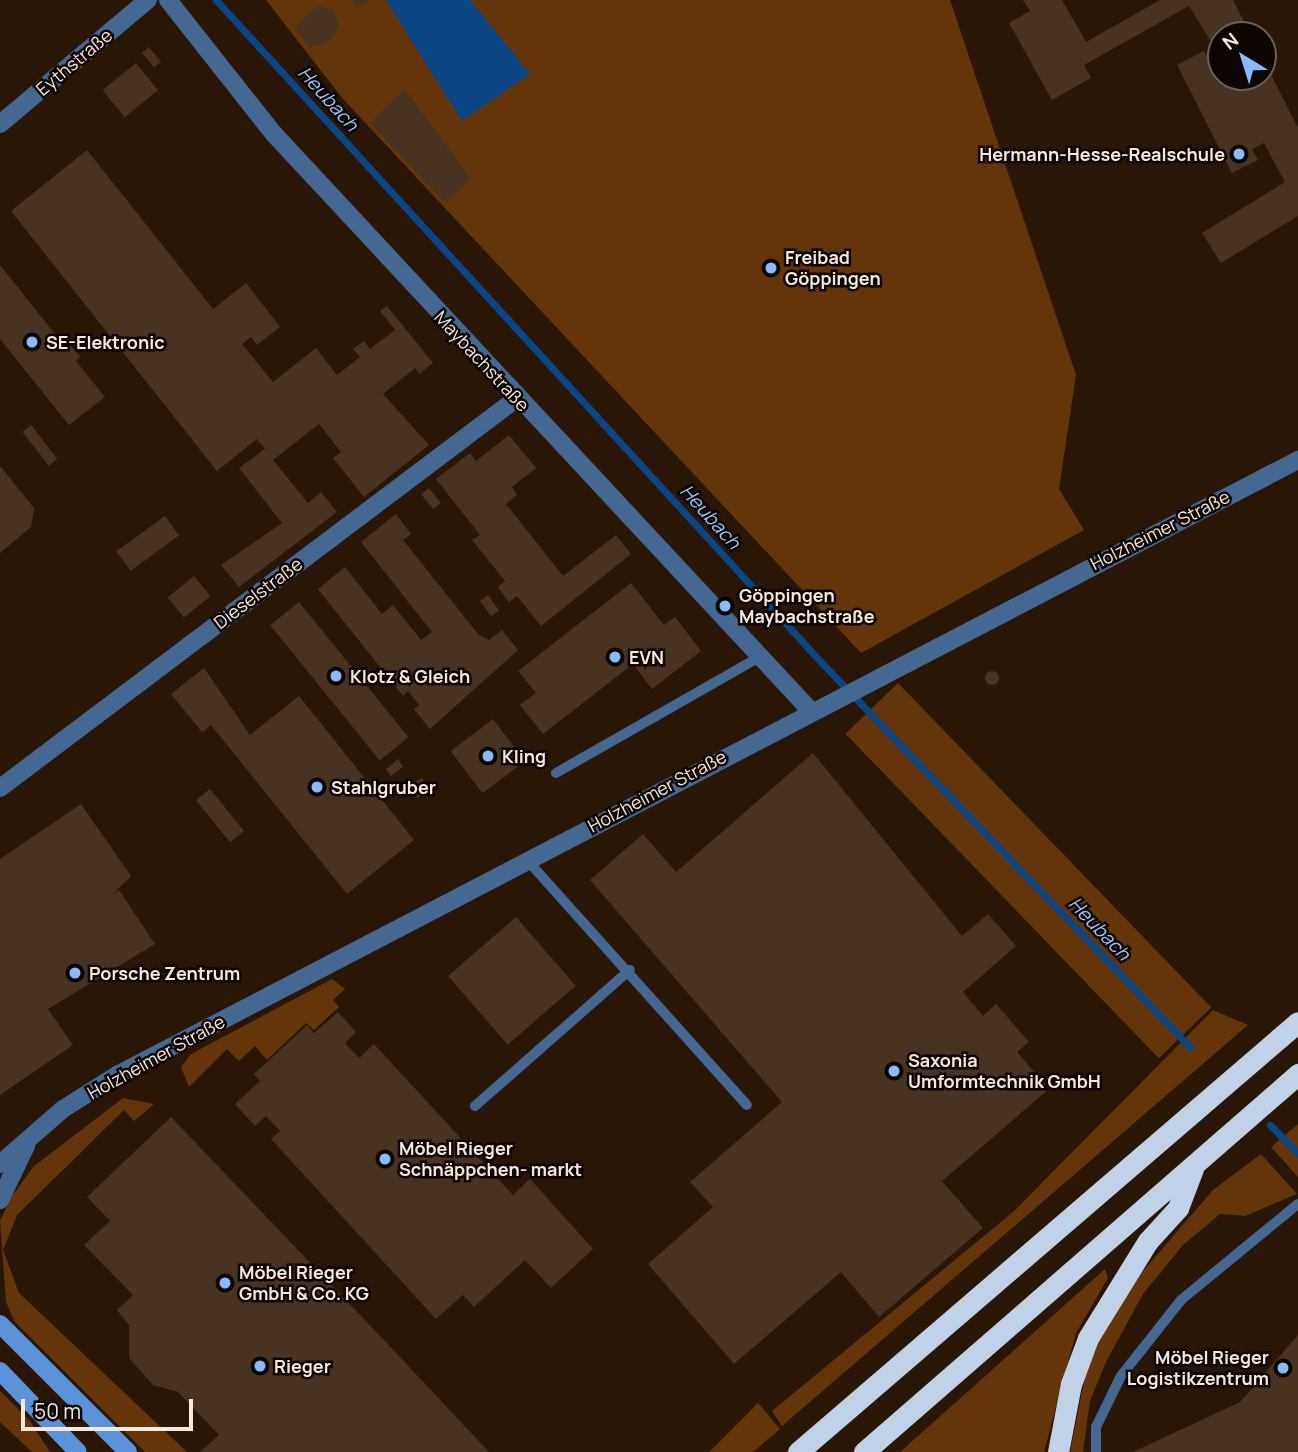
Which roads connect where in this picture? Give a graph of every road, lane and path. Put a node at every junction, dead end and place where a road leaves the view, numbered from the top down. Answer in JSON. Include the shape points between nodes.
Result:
{"nodes":[{"id":1,"x":148,"y":0,"type":"edge"},
{"id":2,"x":168,"y":0,"type":"edge"},
{"id":3,"x":0,"y":124,"type":"edge"},
{"id":4,"x":516,"y":399,"type":"junction"},
{"id":5,"x":1298,"y":460,"type":"edge"},
{"id":6,"x":759,"y":657,"type":"junction"},
{"id":7,"x":818,"y":706,"type":"junction"},
{"id":8,"x":556,"y":773,"type":"dead end"},
{"id":9,"x":0,"y":788,"type":"edge"},
{"id":10,"x":527,"y":859,"type":"junction"},
{"id":11,"x":630,"y":970,"type":"junction"},
{"id":12,"x":1298,"y":1022,"type":"edge"},
{"id":13,"x":1298,"y":1074,"type":"edge"},
{"id":14,"x":747,"y":1105,"type":"dead end"},
{"id":15,"x":475,"y":1106,"type":"dead end"},
{"id":16,"x":28,"y":1142,"type":"junction"},
{"id":17,"x":0,"y":1164,"type":"edge"},
{"id":18,"x":1195,"y":1164,"type":"junction"},
{"id":19,"x":0,"y":1199,"type":"edge"},
{"id":20,"x":1298,"y":1204,"type":"edge"},
{"id":21,"x":0,"y":1324,"type":"edge"},
{"id":22,"x":0,"y":1371,"type":"edge"},
{"id":23,"x":78,"y":1452,"type":"edge"},
{"id":24,"x":128,"y":1452,"type":"edge"},
{"id":25,"x":798,"y":1452,"type":"edge"},
{"id":26,"x":864,"y":1452,"type":"edge"},
{"id":27,"x":1058,"y":1452,"type":"edge"},
{"id":28,"x":1096,"y":1452,"type":"edge"}],
"edges":[{"from":1,"to":3,"type":"street","name":"Eythstraße"},
{"from":2,"to":4,"type":"street","name":"Maybachstraße","via":[[274,134]]},
{"from":4,"to":6,"type":"street","name":"Maybachstraße"},
{"from":4,"to":9,"type":"street","name":"Dieselstraße"},
{"from":5,"to":7,"type":"street","name":"Holzheimer Straße"},
{"from":6,"to":7,"type":"street","name":"Maybachstraße"},
{"from":6,"to":8,"type":"lane"},
{"from":7,"to":10,"type":"street","name":"Holzheimer Straße"},
{"from":10,"to":11,"type":"lane"},
{"from":10,"to":16,"type":"street","name":"Holzheimer Straße","via":[[117,1076],[63,1109]]},
{"from":11,"to":14,"type":"lane"},
{"from":11,"to":15,"type":"lane"},
{"from":12,"to":25,"type":"highway"},
{"from":13,"to":18,"type":"highway"},
{"from":16,"to":17,"type":"street","name":"Holzheimer Straße"},
{"from":16,"to":19,"type":"street","name":"Holzheimer Straße"},
{"from":18,"to":26,"type":"highway"},
{"from":18,"to":27,"type":"highway","via":[[1178,1208],[1148,1241],[1088,1338],[1071,1384]]},
{"from":20,"to":28,"type":"lane","via":[[1172,1311],[1121,1376],[1096,1427]]},
{"from":21,"to":24,"type":"main road"},
{"from":22,"to":23,"type":"main road"}]}
